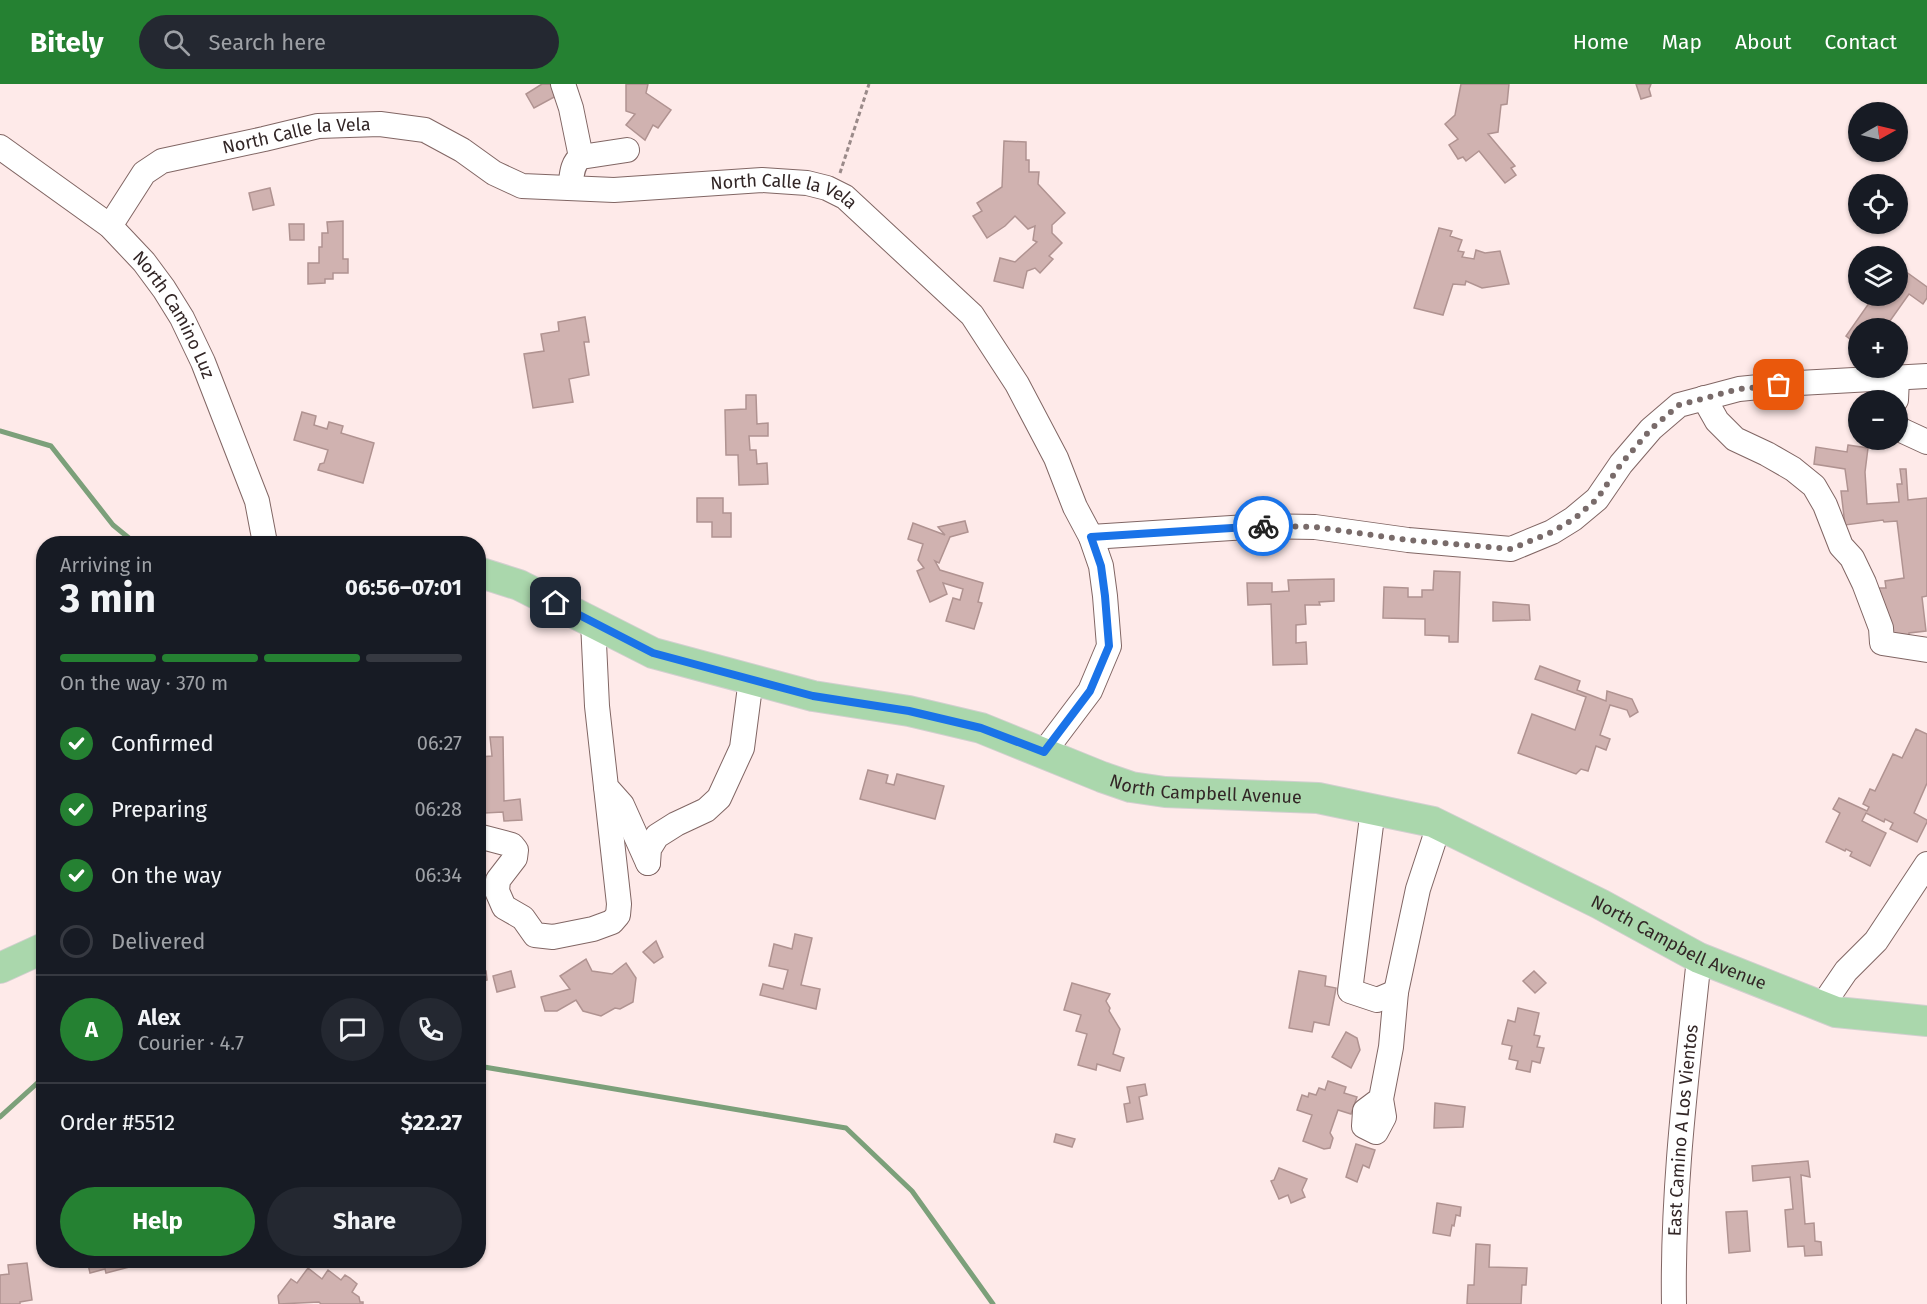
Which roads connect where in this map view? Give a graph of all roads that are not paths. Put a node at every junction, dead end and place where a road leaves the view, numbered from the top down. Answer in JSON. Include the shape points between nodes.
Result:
{"nodes":[{"id":1,"x":563,"y":84,"type":"edge"},
{"id":2,"x":0,"y":147,"type":"edge"},
{"id":3,"x":627,"y":150,"type":"dead end"},
{"id":4,"x":581,"y":157,"type":"junction"},
{"id":5,"x":570,"y":188,"type":"junction"},
{"id":6,"x":110,"y":226,"type":"junction"},
{"id":7,"x":1927,"y":376,"type":"edge"},
{"id":8,"x":1897,"y":389,"type":"edge"},
{"id":9,"x":1704,"y":399,"type":"junction"},
{"id":10,"x":1908,"y":433,"type":"edge"},
{"id":11,"x":1927,"y":441,"type":"edge"},
{"id":12,"x":264,"y":536,"type":"edge"},
{"id":13,"x":1091,"y":537,"type":"junction"},
{"id":14,"x":486,"y":575,"type":"edge"},
{"id":15,"x":593,"y":622,"type":"junction"},
{"id":16,"x":1927,"y":650,"type":"edge"},
{"id":17,"x":751,"y":680,"type":"junction"},
{"id":18,"x":1044,"y":752,"type":"junction"},
{"id":19,"x":606,"y":788,"type":"junction"},
{"id":20,"x":1373,"y":809,"type":"junction"},
{"id":21,"x":1439,"y":825,"type":"junction"},
{"id":22,"x":486,"y":838,"type":"edge"},
{"id":23,"x":1927,"y":864,"type":"edge"},
{"id":24,"x":36,"y":952,"type":"edge"},
{"id":25,"x":1699,"y":958,"type":"junction"},
{"id":26,"x":0,"y":968,"type":"edge"},
{"id":27,"x":1396,"y":992,"type":"junction"},
{"id":28,"x":1822,"y":1006,"type":"junction"},
{"id":29,"x":1927,"y":1021,"type":"edge"},
{"id":30,"x":1381,"y":1099,"type":"dead end"},
{"id":31,"x":1674,"y":1304,"type":"edge"}],
"edges":[{"from":1,"to":4,"type":"street"},
{"from":2,"to":6,"type":"street","name":"North Camino Luz"},
{"from":3,"to":4,"type":"street"},
{"from":4,"to":5,"type":"street","via":[[573,168]]},
{"from":5,"to":6,"type":"street","name":"North Calle la Vela","via":[[522,186],[425,130],[380,124],[318,126],[162,161],[144,173]]},
{"from":5,"to":13,"type":"street","name":"North Calle la Vela","via":[[614,190],[762,180],[807,183],[845,197],[972,315],[1017,384]]},
{"from":6,"to":12,"type":"street","name":"North Camino Luz","via":[[144,262],[182,318],[257,501]]},
{"from":7,"to":8,"type":"street"},
{"from":8,"to":9,"type":"street","via":[[1769,386]]},
{"from":9,"to":13,"type":"street","via":[[1679,405],[1651,429],[1597,499],[1574,519],[1511,549],[1315,527],[1263,526]]},
{"from":9,"to":16,"type":"street","via":[[1717,421],[1735,439],[1767,454],[1814,486],[1841,546],[1852,558],[1864,583],[1881,628],[1882,644]]},
{"from":10,"to":11,"type":"street"},
{"from":13,"to":18,"type":"street","name":"North Calle la Vela","via":[[1101,566],[1109,646],[1090,691]]},
{"from":14,"to":15,"type":"main road","name":"North Campbell Avenue","via":[[519,585]]},
{"from":15,"to":17,"type":"main road","name":"North Campbell Avenue","via":[[653,653]]},
{"from":15,"to":19,"type":"street"},
{"from":17,"to":18,"type":"main road","name":"North Campbell Avenue","via":[[981,728]]},
{"from":17,"to":19,"type":"street","via":[[742,748],[719,798],[706,810],[657,836],[649,849],[648,863],[622,805]]},
{"from":18,"to":20,"type":"main road","name":"North Campbell Avenue","via":[[1131,787],[1317,798]]},
{"from":19,"to":22,"type":"street","via":[[619,904],[618,915],[612,922],[553,937],[535,935],[523,918],[504,907],[497,891],[498,880],[515,858],[516,850],[512,845]]},
{"from":20,"to":21,"type":"main road","name":"North Campbell Avenue"},
{"from":20,"to":27,"type":"street","via":[[1350,991],[1377,1000]]},
{"from":21,"to":25,"type":"main road","name":"North Campbell Avenue"},
{"from":21,"to":27,"type":"street","via":[[1418,889]]},
{"from":23,"to":28,"type":"street","via":[[1876,941],[1846,971]]},
{"from":24,"to":26,"type":"main road"},
{"from":25,"to":28,"type":"main road","name":"North Campbell Avenue"},
{"from":25,"to":31,"type":"street","name":"East Camino A Los Vientos","via":[[1679,1148]]},
{"from":27,"to":30,"type":"street"},
{"from":28,"to":29,"type":"main road","name":"North Campbell Avenue","via":[[1836,1012]]}]}
